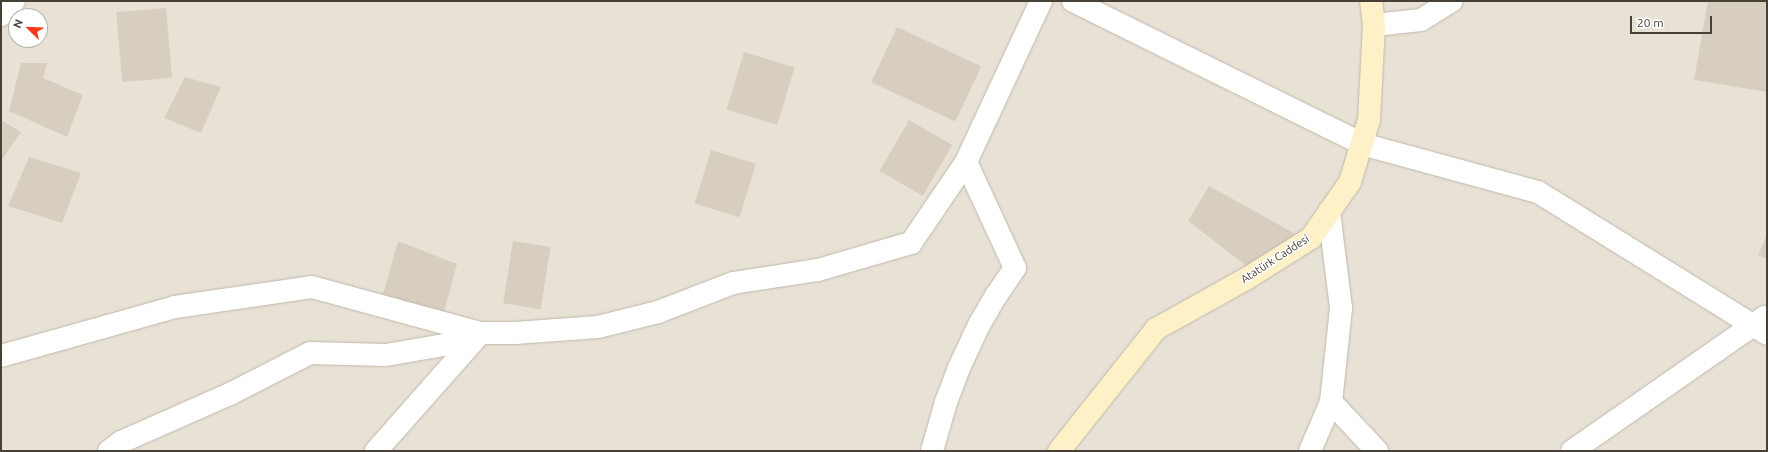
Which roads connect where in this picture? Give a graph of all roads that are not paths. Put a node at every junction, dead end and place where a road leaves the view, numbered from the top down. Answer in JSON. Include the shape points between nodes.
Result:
{"nodes":[{"id":1,"x":14,"y":1,"type":"edge"},
{"id":2,"x":1041,"y":1,"type":"edge"},
{"id":3,"x":1073,"y":1,"type":"edge"},
{"id":4,"x":1372,"y":1,"type":"edge"},
{"id":5,"x":1452,"y":1,"type":"edge"},
{"id":6,"x":1,"y":15,"type":"edge"},
{"id":7,"x":1374,"y":25,"type":"junction"},
{"id":8,"x":1362,"y":144,"type":"junction"},
{"id":9,"x":966,"y":162,"type":"junction"},
{"id":10,"x":1329,"y":212,"type":"junction"},
{"id":11,"x":1762,"y":325,"type":"edge"},
{"id":12,"x":477,"y":337,"type":"junction"},
{"id":13,"x":1,"y":356,"type":"edge"},
{"id":14,"x":1331,"y":402,"type":"junction"},
{"id":15,"x":109,"y":451,"type":"edge"},
{"id":16,"x":376,"y":451,"type":"edge"},
{"id":17,"x":932,"y":451,"type":"edge"},
{"id":18,"x":1059,"y":451,"type":"edge"},
{"id":19,"x":1310,"y":451,"type":"edge"},
{"id":20,"x":1377,"y":451,"type":"edge"},
{"id":21,"x":1572,"y":451,"type":"edge"}],
"edges":[{"from":1,"to":6,"type":"street"},
{"from":2,"to":9,"type":"street"},
{"from":3,"to":8,"type":"street"},
{"from":4,"to":7,"type":"main road","name":"Atatürk Caddesi"},
{"from":5,"to":7,"type":"street","via":[[1421,20]]},
{"from":7,"to":8,"type":"main road","name":"Atatürk Caddesi","via":[[1369,120]]},
{"from":8,"to":10,"type":"main road","name":"Atatürk Caddesi","via":[[1350,182]]},
{"from":8,"to":11,"type":"street","via":[[1538,192]]},
{"from":9,"to":12,"type":"street","via":[[911,243],[818,270],[733,283],[658,312],[598,327]]},
{"from":9,"to":17,"type":"street","via":[[1015,268],[979,325],[958,370]]},
{"from":10,"to":14,"type":"street","via":[[1341,308]]},
{"from":10,"to":18,"type":"main road","name":"Atatürk Caddesi","via":[[1311,238],[1246,279],[1156,329]]},
{"from":11,"to":21,"type":"street"},
{"from":12,"to":13,"type":"street","via":[[312,287],[175,307]]},
{"from":12,"to":15,"type":"street","via":[[386,356],[310,353],[230,394],[121,442]]},
{"from":12,"to":16,"type":"street"},
{"from":14,"to":19,"type":"street"},
{"from":14,"to":20,"type":"street"}]}
